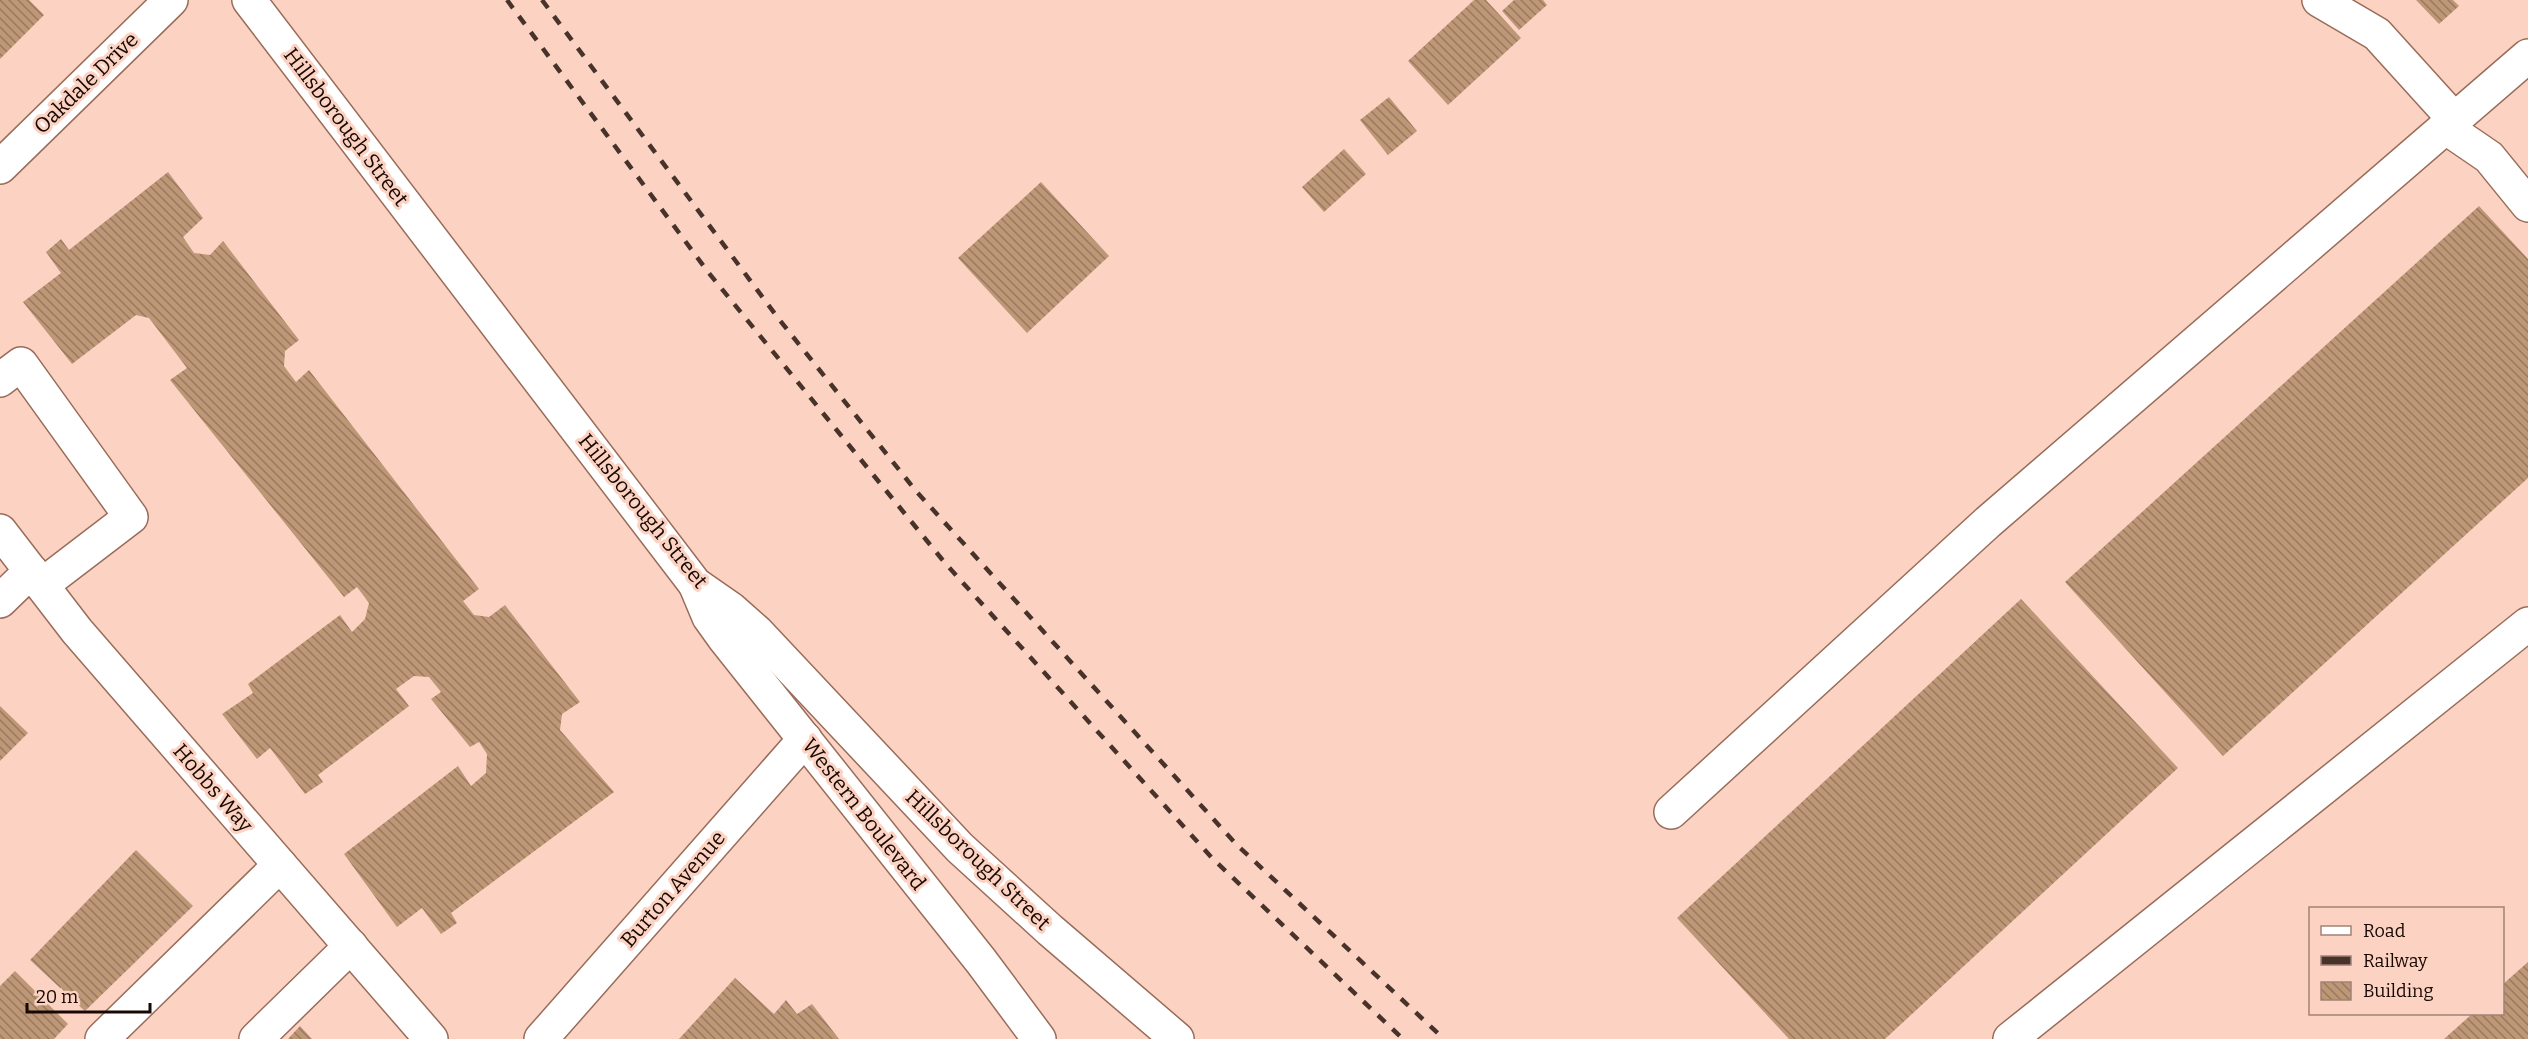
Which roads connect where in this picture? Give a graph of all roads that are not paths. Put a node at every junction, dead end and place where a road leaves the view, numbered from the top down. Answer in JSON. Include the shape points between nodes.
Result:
{"nodes":[{"id":1,"x":171,"y":0,"type":"edge"},
{"id":2,"x":249,"y":0,"type":"edge"},
{"id":3,"x":2319,"y":0,"type":"edge"},
{"id":4,"x":2528,"y":56,"type":"edge"},
{"id":5,"x":2450,"y":123,"type":"junction"},
{"id":6,"x":0,"y":167,"type":"edge"},
{"id":7,"x":2528,"y":205,"type":"edge"},
{"id":8,"x":0,"y":380,"type":"edge"},
{"id":9,"x":0,"y":531,"type":"edge"},
{"id":10,"x":36,"y":578,"type":"junction"},
{"id":11,"x":695,"y":584,"type":"junction"},
{"id":12,"x":0,"y":601,"type":"edge"},
{"id":13,"x":2528,"y":624,"type":"edge"},
{"id":14,"x":804,"y":739,"type":"junction"},
{"id":15,"x":1671,"y":812,"type":"dead end"},
{"id":16,"x":280,"y":865,"type":"junction"},
{"id":17,"x":351,"y":946,"type":"junction"},
{"id":18,"x":102,"y":1039,"type":"edge"},
{"id":19,"x":256,"y":1039,"type":"edge"},
{"id":20,"x":431,"y":1039,"type":"edge"},
{"id":21,"x":541,"y":1039,"type":"edge"},
{"id":22,"x":1039,"y":1039,"type":"edge"},
{"id":23,"x":1176,"y":1039,"type":"edge"},
{"id":24,"x":2010,"y":1039,"type":"edge"}],
"edges":[{"from":1,"to":6,"type":"street","name":"Oakdale Drive"},
{"from":2,"to":11,"type":"street","name":"Hillsborough Street"},
{"from":3,"to":5,"type":"street","via":[[2377,34]]},
{"from":4,"to":5,"type":"street"},
{"from":5,"to":7,"type":"street","via":[[2489,157]]},
{"from":5,"to":15,"type":"street","via":[[1988,522]]},
{"from":8,"to":10,"type":"street","via":[[21,364],[131,517]]},
{"from":9,"to":10,"type":"street","name":"Hobbs Way"},
{"from":10,"to":12,"type":"street"},
{"from":10,"to":16,"type":"street","name":"Hobbs Way"},
{"from":11,"to":14,"type":"street","name":"Western Boulevard","via":[[709,617]]},
{"from":11,"to":23,"type":"street","name":"Hillsborough Street","via":[[757,632],[960,848]]},
{"from":13,"to":24,"type":"street"},
{"from":14,"to":21,"type":"street","name":"Burton Avenue"},
{"from":14,"to":22,"type":"street","name":"Western Boulevard"},
{"from":16,"to":17,"type":"street","name":"Hobbs Way"},
{"from":16,"to":18,"type":"street"},
{"from":17,"to":19,"type":"street"},
{"from":17,"to":20,"type":"street","name":"Hobbs Way"}]}
